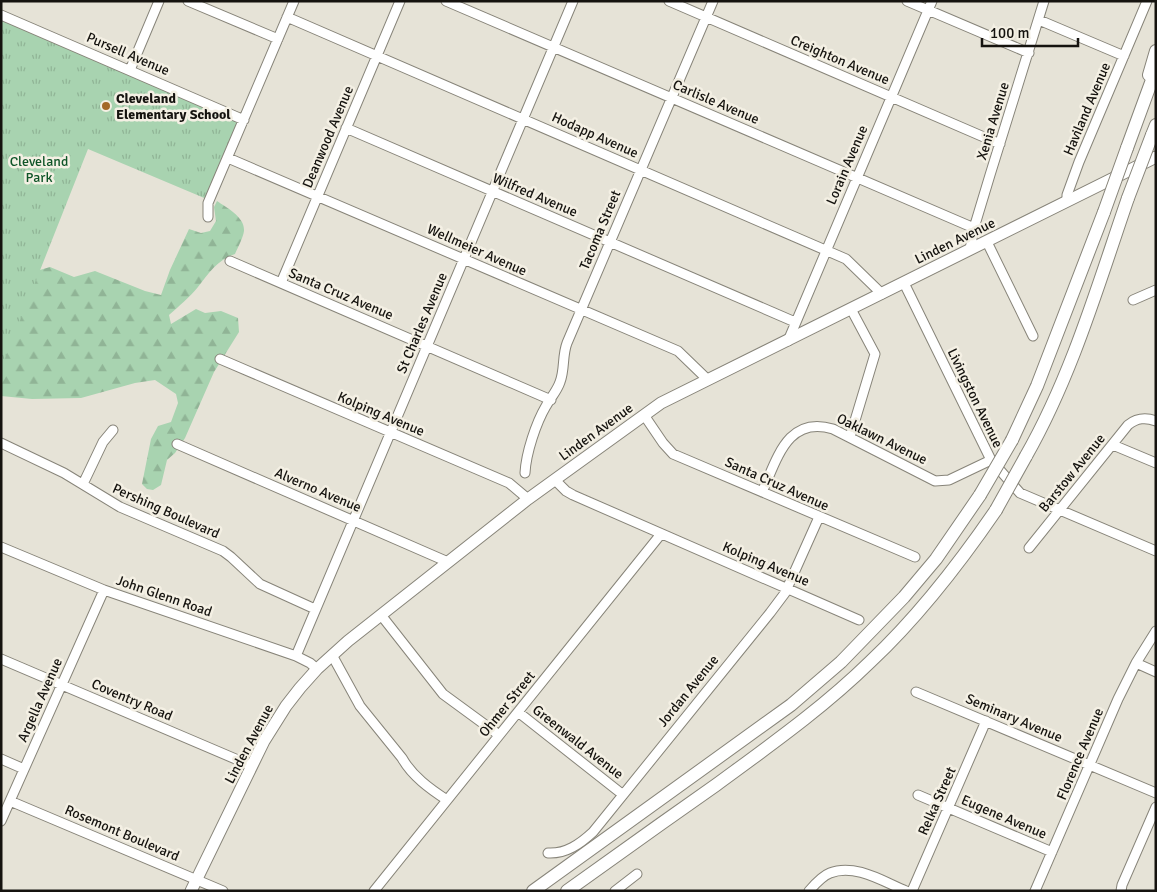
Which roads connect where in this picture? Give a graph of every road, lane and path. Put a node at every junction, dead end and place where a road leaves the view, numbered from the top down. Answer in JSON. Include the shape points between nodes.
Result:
{"nodes":[{"id":1,"x":159,"y":1,"type":"edge"},
{"id":2,"x":188,"y":1,"type":"edge"},
{"id":3,"x":294,"y":1,"type":"edge"},
{"id":4,"x":400,"y":1,"type":"edge"},
{"id":5,"x":446,"y":1,"type":"edge"},
{"id":6,"x":573,"y":1,"type":"edge"},
{"id":7,"x":669,"y":1,"type":"edge"},
{"id":8,"x":713,"y":1,"type":"edge"},
{"id":9,"x":907,"y":1,"type":"edge"},
{"id":10,"x":1044,"y":1,"type":"edge"},
{"id":11,"x":1147,"y":1,"type":"edge"},
{"id":12,"x":930,"y":6,"type":"edge"},
{"id":13,"x":1,"y":15,"type":"edge"},
{"id":14,"x":287,"y":17,"type":"junction"},
{"id":15,"x":706,"y":17,"type":"junction"},
{"id":16,"x":1039,"y":20,"type":"junction"},
{"id":17,"x":278,"y":39,"type":"junction"},
{"id":18,"x":554,"y":47,"type":"junction"},
{"id":19,"x":1156,"y":51,"type":"edge"},
{"id":20,"x":1028,"y":53,"type":"junction"},
{"id":21,"x":377,"y":56,"type":"junction"},
{"id":22,"x":1124,"y":56,"type":"junction"},
{"id":23,"x":1156,"y":69,"type":"edge"},
{"id":24,"x":130,"y":70,"type":"junction"},
{"id":25,"x":891,"y":97,"type":"junction"},
{"id":26,"x":671,"y":98,"type":"junction"},
{"id":27,"x":1138,"y":118,"type":"junction"},
{"id":28,"x":523,"y":119,"type":"junction"},
{"id":29,"x":244,"y":120,"type":"junction"},
{"id":30,"x":346,"y":128,"type":"junction"},
{"id":31,"x":1154,"y":130,"type":"edge"},
{"id":32,"x":1000,"y":144,"type":"junction"},
{"id":33,"x":228,"y":158,"type":"junction"},
{"id":34,"x":1154,"y":162,"type":"edge"},
{"id":35,"x":641,"y":170,"type":"junction"},
{"id":36,"x":856,"y":178,"type":"junction"},
{"id":37,"x":492,"y":192,"type":"junction"},
{"id":38,"x":318,"y":196,"type":"junction"},
{"id":39,"x":1067,"y":202,"type":"junction"},
{"id":40,"x":208,"y":218,"type":"dead end"},
{"id":41,"x":974,"y":228,"type":"junction"},
{"id":42,"x":610,"y":242,"type":"junction"},
{"id":43,"x":987,"y":242,"type":"junction"},
{"id":44,"x":970,"y":249,"type":"junction"},
{"id":45,"x":826,"y":250,"type":"junction"},
{"id":46,"x":464,"y":259,"type":"junction"},
{"id":47,"x":230,"y":261,"type":"dead end"},
{"id":48,"x":281,"y":283,"type":"junction"},
{"id":49,"x":904,"y":283,"type":"junction"},
{"id":50,"x":1156,"y":290,"type":"edge"},
{"id":51,"x":882,"y":294,"type":"junction"},
{"id":52,"x":1133,"y":300,"type":"dead end"},
{"id":53,"x":581,"y":309,"type":"junction"},
{"id":54,"x":852,"y":309,"type":"junction"},
{"id":55,"x":796,"y":322,"type":"junction"},
{"id":56,"x":1034,"y":336,"type":"dead end"},
{"id":57,"x":788,"y":341,"type":"junction"},
{"id":58,"x":427,"y":347,"type":"junction"},
{"id":59,"x":220,"y":360,"type":"dead end"},
{"id":60,"x":708,"y":380,"type":"junction"},
{"id":61,"x":551,"y":400,"type":"junction"},
{"id":62,"x":644,"y":415,"type":"junction"},
{"id":63,"x":1156,"y":421,"type":"edge"},
{"id":64,"x":113,"y":430,"type":"dead end"},
{"id":65,"x":391,"y":432,"type":"junction"},
{"id":66,"x":850,"y":437,"type":"junction"},
{"id":67,"x":1,"y":443,"type":"edge"},
{"id":68,"x":177,"y":444,"type":"dead end"},
{"id":69,"x":1113,"y":444,"type":"junction"},
{"id":70,"x":991,"y":460,"type":"junction"},
{"id":71,"x":1156,"y":463,"type":"edge"},
{"id":72,"x":525,"y":473,"type":"dead end"},
{"id":73,"x":555,"y":480,"type":"junction"},
{"id":74,"x":82,"y":484,"type":"junction"},
{"id":75,"x":762,"y":492,"type":"junction"},
{"id":76,"x":528,"y":499,"type":"junction"},
{"id":77,"x":1060,"y":510,"type":"junction"},
{"id":78,"x":819,"y":517,"type":"junction"},
{"id":79,"x":353,"y":520,"type":"junction"},
{"id":80,"x":661,"y":534,"type":"junction"},
{"id":81,"x":1,"y":547,"type":"edge"},
{"id":82,"x":1029,"y":548,"type":"dead end"},
{"id":83,"x":1156,"y":551,"type":"edge"},
{"id":84,"x":915,"y":557,"type":"dead end"},
{"id":85,"x":448,"y":562,"type":"junction"},
{"id":86,"x":787,"y":588,"type":"junction"},
{"id":87,"x":104,"y":590,"type":"junction"},
{"id":88,"x":315,"y":609,"type":"junction"},
{"id":89,"x":381,"y":614,"type":"junction"},
{"id":90,"x":859,"y":620,"type":"dead end"},
{"id":91,"x":1156,"y":631,"type":"edge"},
{"id":92,"x":332,"y":655,"type":"junction"},
{"id":93,"x":296,"y":656,"type":"junction"},
{"id":94,"x":1,"y":659,"type":"edge"},
{"id":95,"x":1136,"y":664,"type":"junction"},
{"id":96,"x":317,"y":669,"type":"junction"},
{"id":97,"x":1156,"y":672,"type":"edge"},
{"id":98,"x":61,"y":684,"type":"junction"},
{"id":99,"x":916,"y":692,"type":"dead end"},
{"id":100,"x":518,"y":712,"type":"junction"},
{"id":101,"x":986,"y":721,"type":"junction"},
{"id":102,"x":499,"y":735,"type":"junction"},
{"id":103,"x":1,"y":759,"type":"edge"},
{"id":104,"x":1090,"y":764,"type":"junction"},
{"id":105,"x":252,"y":766,"type":"junction"},
{"id":106,"x":24,"y":769,"type":"junction"},
{"id":107,"x":1156,"y":793,"type":"edge"},
{"id":108,"x":622,"y":794,"type":"junction"},
{"id":109,"x":918,"y":795,"type":"dead end"},
{"id":110,"x":447,"y":800,"type":"junction"},
{"id":111,"x":10,"y":801,"type":"junction"},
{"id":112,"x":1156,"y":807,"type":"edge"},
{"id":113,"x":949,"y":808,"type":"junction"},
{"id":114,"x":1,"y":821,"type":"edge"},
{"id":115,"x":1052,"y":852,"type":"junction"},
{"id":116,"x":548,"y":853,"type":"dead end"},
{"id":117,"x":637,"y":874,"type":"dead end"},
{"id":118,"x":877,"y":879,"type":"junction"},
{"id":119,"x":196,"y":880,"type":"junction"},
{"id":120,"x":571,"y":889,"type":"edge"},
{"id":121,"x":191,"y":891,"type":"edge"},
{"id":122,"x":223,"y":891,"type":"edge"},
{"id":123,"x":374,"y":891,"type":"edge"},
{"id":124,"x":532,"y":891,"type":"edge"},
{"id":125,"x":615,"y":891,"type":"edge"},
{"id":126,"x":809,"y":891,"type":"edge"},
{"id":127,"x":889,"y":891,"type":"edge"},
{"id":128,"x":906,"y":891,"type":"edge"},
{"id":129,"x":912,"y":891,"type":"edge"},
{"id":130,"x":1035,"y":891,"type":"edge"},
{"id":131,"x":1121,"y":891,"type":"edge"}],
"edges":[{"from":1,"to":24,"type":"street"},
{"from":2,"to":17,"type":"street"},
{"from":3,"to":14,"type":"street"},
{"from":4,"to":21,"type":"street","name":"Deanwood Avenue"},
{"from":5,"to":18,"type":"street","name":"Carlisle Avenue"},
{"from":6,"to":18,"type":"street","name":"St Charles Avenue"},
{"from":7,"to":15,"type":"street","name":"Creighton Avenue"},
{"from":8,"to":15,"type":"street","name":"Tacoma Street"},
{"from":9,"to":12,"type":"street"},
{"from":10,"to":16,"type":"street","name":"Xenia Avenue"},
{"from":11,"to":22,"type":"street","name":"Haviland Avenue"},
{"from":12,"to":20,"type":"street"},
{"from":12,"to":25,"type":"street","name":"Lorain Avenue"},
{"from":13,"to":24,"type":"street","name":"Pursell Avenue"},
{"from":14,"to":17,"type":"street"},
{"from":14,"to":21,"type":"street","name":"Hodapp Avenue"},
{"from":15,"to":25,"type":"street","name":"Creighton Avenue"},
{"from":15,"to":26,"type":"street","name":"Tacoma Street"},
{"from":16,"to":20,"type":"street","name":"Xenia Avenue"},
{"from":16,"to":22,"type":"street"},
{"from":17,"to":29,"type":"street"},
{"from":18,"to":26,"type":"street","name":"Carlisle Avenue"},
{"from":18,"to":28,"type":"street","name":"St Charles Avenue"},
{"from":19,"to":27,"type":"highway"},
{"from":20,"to":32,"type":"street","name":"Xenia Avenue"},
{"from":21,"to":28,"type":"street","name":"Hodapp Avenue"},
{"from":21,"to":30,"type":"street","name":"Deanwood Avenue"},
{"from":22,"to":39,"type":"street","name":"Haviland Avenue","via":[[1070,186]]},
{"from":23,"to":27,"type":"highway"},
{"from":24,"to":29,"type":"street","name":"Pursell Avenue"},
{"from":25,"to":32,"type":"street","name":"Creighton Avenue"},
{"from":25,"to":36,"type":"street","name":"Lorain Avenue"},
{"from":26,"to":35,"type":"street","name":"Tacoma Street"},
{"from":26,"to":36,"type":"street","name":"Carlisle Avenue"},
{"from":27,"to":124,"type":"highway","bridge":true,"via":[[1021,424],[980,495],[936,559],[841,662],[791,705]]},
{"from":28,"to":35,"type":"street","name":"Hodapp Avenue"},
{"from":28,"to":37,"type":"street","name":"St Charles Avenue"},
{"from":29,"to":33,"type":"street"},
{"from":30,"to":37,"type":"street","name":"Wilfred Avenue"},
{"from":30,"to":38,"type":"street","name":"Deanwood Avenue"},
{"from":31,"to":120,"type":"highway","bridge":true,"via":[[1054,402],[996,510],[954,568],[910,621],[821,706]]},
{"from":32,"to":41,"type":"street","name":"Xenia Avenue"},
{"from":33,"to":38,"type":"street","name":"Wellmeier Avenue"},
{"from":33,"to":40,"type":"street","via":[[208,203]]},
{"from":34,"to":39,"type":"main road","name":"Linden Avenue"},
{"from":35,"to":42,"type":"street","name":"Tacoma Street"},
{"from":35,"to":45,"type":"street","name":"Hodapp Avenue"},
{"from":36,"to":41,"type":"street","name":"Carlisle Avenue"},
{"from":36,"to":45,"type":"street","name":"Lorain Avenue"},
{"from":37,"to":42,"type":"street","name":"Wilfred Avenue"},
{"from":37,"to":46,"type":"street","name":"St Charles Avenue"},
{"from":38,"to":46,"type":"street","name":"Wellmeier Avenue"},
{"from":38,"to":48,"type":"street","name":"Deanwood Avenue"},
{"from":39,"to":43,"type":"main road","name":"Linden Avenue"},
{"from":41,"to":44,"type":"street","name":"Xenia Avenue"},
{"from":42,"to":53,"type":"street","name":"Tacoma Street"},
{"from":42,"to":55,"type":"street","name":"Wilfred Avenue"},
{"from":43,"to":44,"type":"main road","name":"Linden Avenue"},
{"from":43,"to":56,"type":"street"},
{"from":44,"to":49,"type":"main road","name":"Linden Avenue"},
{"from":45,"to":51,"type":"street","name":"Hodapp Avenue","via":[[849,261]]},
{"from":45,"to":55,"type":"street","name":"Lorain Avenue"},
{"from":46,"to":53,"type":"street","name":"Wellmeier Avenue"},
{"from":46,"to":58,"type":"street","name":"St Charles Avenue"},
{"from":47,"to":48,"type":"street","name":"Santa Cruz Avenue"},
{"from":48,"to":58,"type":"street","name":"Santa Cruz Avenue"},
{"from":49,"to":51,"type":"main road","name":"Linden Avenue"},
{"from":49,"to":70,"type":"street","name":"Livingston Avenue"},
{"from":50,"to":52,"type":"street"},
{"from":51,"to":54,"type":"main road","name":"Linden Avenue"},
{"from":53,"to":60,"type":"street","name":"Wellmeier Avenue","via":[[678,351]]},
{"from":53,"to":61,"type":"street","name":"Tacoma Street","via":[[564,350],[560,381]]},
{"from":54,"to":57,"type":"main road","name":"Linden Avenue"},
{"from":54,"to":66,"type":"street","via":[[875,354]]},
{"from":55,"to":57,"type":"street","name":"Lorain Avenue"},
{"from":57,"to":60,"type":"main road","name":"Linden Avenue"},
{"from":58,"to":61,"type":"street","name":"Santa Cruz Avenue"},
{"from":58,"to":65,"type":"street","name":"St Charles Avenue"},
{"from":59,"to":65,"type":"street","name":"Kolping Avenue"},
{"from":60,"to":62,"type":"main road","name":"Linden Avenue"},
{"from":61,"to":72,"type":"street","name":"Tacoma Street","via":[[530,446]]},
{"from":62,"to":73,"type":"main road","name":"Linden Avenue"},
{"from":62,"to":75,"type":"street","name":"Santa Cruz Avenue","via":[[673,454]]},
{"from":63,"to":69,"type":"street","name":"Barstow Avenue","via":[[1139,419],[1128,425]]},
{"from":64,"to":74,"type":"street","via":[[103,442]]},
{"from":65,"to":76,"type":"street","name":"Kolping Avenue","via":[[509,483]]},
{"from":65,"to":79,"type":"street","name":"St Charles Avenue"},
{"from":66,"to":70,"type":"street","name":"Oaklawn Avenue","via":[[935,481],[949,480]]},
{"from":66,"to":75,"type":"street","name":"Oaklawn Avenue","via":[[826,427],[811,426],[799,430],[784,445]]},
{"from":67,"to":74,"type":"street","name":"Pershing Boulevard"},
{"from":68,"to":79,"type":"street","name":"Alverno Avenue"},
{"from":69,"to":71,"type":"street"},
{"from":69,"to":77,"type":"street","name":"Barstow Avenue"},
{"from":70,"to":77,"type":"street","name":"Livingston Avenue","via":[[1020,493]]},
{"from":73,"to":76,"type":"main road","name":"Linden Avenue"},
{"from":73,"to":80,"type":"street","name":"Kolping Avenue","via":[[573,495]]},
{"from":74,"to":88,"type":"street","name":"Pershing Boulevard","via":[[120,507],[223,551],[260,584]]},
{"from":75,"to":78,"type":"street","name":"Santa Cruz Avenue"},
{"from":76,"to":85,"type":"main road","name":"Linden Avenue"},
{"from":77,"to":82,"type":"street","name":"Barstow Avenue"},
{"from":77,"to":83,"type":"street","name":"Livingston Avenue"},
{"from":78,"to":84,"type":"street","name":"Santa Cruz Avenue"},
{"from":78,"to":86,"type":"street","name":"Jordan Avenue"},
{"from":79,"to":85,"type":"street","name":"Alverno Avenue"},
{"from":79,"to":88,"type":"street","name":"St Charles Avenue"},
{"from":80,"to":86,"type":"street","name":"Kolping Avenue"},
{"from":80,"to":100,"type":"street","name":"Ohmer Street"},
{"from":81,"to":87,"type":"street","name":"John Glenn Road"},
{"from":85,"to":89,"type":"main road","name":"Linden Avenue"},
{"from":86,"to":90,"type":"street","name":"Kolping Avenue"},
{"from":86,"to":108,"type":"street","name":"Jordan Avenue"},
{"from":87,"to":93,"type":"street","name":"John Glenn Road"},
{"from":87,"to":98,"type":"street","name":"Argella Avenue"},
{"from":88,"to":93,"type":"street","name":"St Charles Avenue"},
{"from":89,"to":92,"type":"main road","name":"Linden Avenue"},
{"from":89,"to":102,"type":"street","via":[[443,694]]},
{"from":91,"to":95,"type":"street","name":"Florence Avenue"},
{"from":92,"to":96,"type":"main road","name":"Linden Avenue"},
{"from":92,"to":110,"type":"street","via":[[360,706],[413,774]]},
{"from":93,"to":96,"type":"street","name":"John Glenn Road"},
{"from":94,"to":98,"type":"street","name":"Coventry Road"},
{"from":95,"to":97,"type":"street"},
{"from":95,"to":104,"type":"street","name":"Florence Avenue"},
{"from":96,"to":105,"type":"main road","name":"Linden Avenue","via":[[286,706]]},
{"from":98,"to":105,"type":"street","name":"Coventry Road"},
{"from":98,"to":106,"type":"street","name":"Argella Avenue"},
{"from":99,"to":101,"type":"street","name":"Seminary Avenue"},
{"from":100,"to":102,"type":"street","name":"Ohmer Street"},
{"from":100,"to":108,"type":"street","name":"Greenwald Avenue"},
{"from":101,"to":104,"type":"street","name":"Seminary Avenue"},
{"from":101,"to":113,"type":"street","name":"Relka Street"},
{"from":102,"to":110,"type":"street","name":"Ohmer Street"},
{"from":103,"to":106,"type":"street"},
{"from":104,"to":107,"type":"street","name":"Seminary Avenue"},
{"from":104,"to":115,"type":"street","name":"Florence Avenue"},
{"from":105,"to":119,"type":"main road","name":"Linden Avenue"},
{"from":106,"to":111,"type":"street","name":"Argella Avenue"},
{"from":108,"to":116,"type":"street","name":"Jordan Avenue","via":[[586,838],[566,851]]},
{"from":109,"to":113,"type":"street","name":"Eugene Avenue"},
{"from":110,"to":123,"type":"street","name":"Ohmer Street"},
{"from":111,"to":114,"type":"street","name":"Argella Avenue"},
{"from":111,"to":119,"type":"street","name":"Rosemont Boulevard"},
{"from":112,"to":131,"type":"street"},
{"from":113,"to":115,"type":"street","name":"Eugene Avenue"},
{"from":113,"to":129,"type":"street","name":"Relka Street"},
{"from":115,"to":130,"type":"street","name":"Florence Avenue"},
{"from":117,"to":125,"type":"street"},
{"from":118,"to":126,"type":"street","via":[[854,871],[831,872]]},
{"from":118,"to":127,"type":"street"},
{"from":118,"to":128,"type":"street"},
{"from":119,"to":121,"type":"main road","name":"Linden Avenue"},
{"from":119,"to":122,"type":"street","name":"Rosemont Boulevard"}]}
